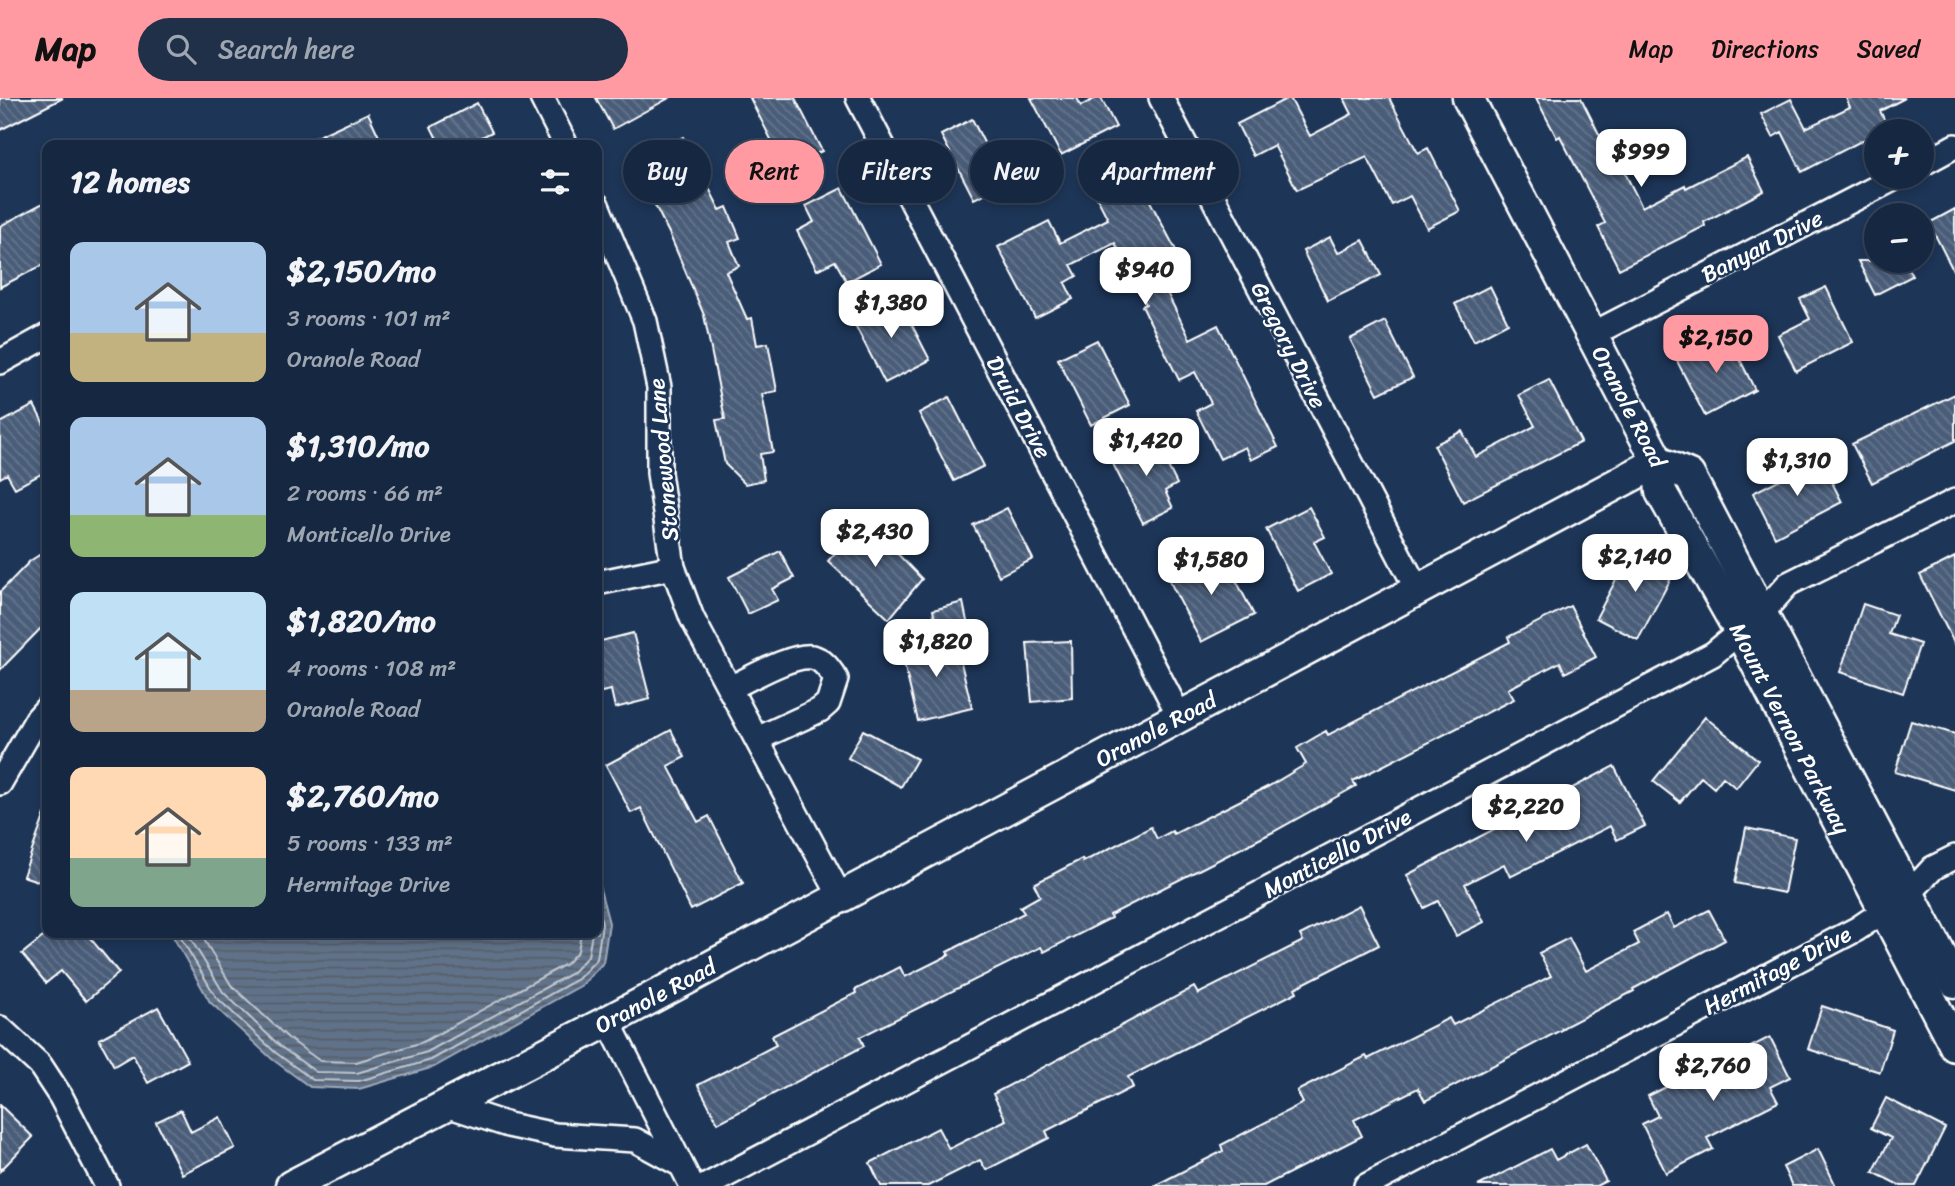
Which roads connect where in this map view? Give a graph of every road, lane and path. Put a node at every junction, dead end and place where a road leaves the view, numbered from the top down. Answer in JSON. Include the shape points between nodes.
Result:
{"nodes":[{"id":1,"x":542,"y":98,"type":"edge"},
{"id":2,"x":858,"y":98,"type":"edge"},
{"id":3,"x":1161,"y":98,"type":"edge"},
{"id":4,"x":1468,"y":98,"type":"edge"},
{"id":5,"x":563,"y":140,"type":"edge"},
{"id":6,"x":1955,"y":146,"type":"edge"},
{"id":7,"x":1934,"y":157,"type":"edge"},
{"id":8,"x":1874,"y":189,"type":"edge"},
{"id":9,"x":602,"y":217,"type":"edge"},
{"id":10,"x":1591,"y":335,"type":"junction"},
{"id":11,"x":42,"y":339,"type":"edge"},
{"id":12,"x":0,"y":362,"type":"edge"},
{"id":13,"x":1658,"y":463,"type":"junction"},
{"id":14,"x":1955,"y":501,"type":"edge"},
{"id":15,"x":673,"y":567,"type":"junction"},
{"id":16,"x":602,"y":582,"type":"edge"},
{"id":17,"x":1418,"y":592,"type":"junction"},
{"id":18,"x":1751,"y":623,"type":"junction"},
{"id":19,"x":730,"y":688,"type":"junction"},
{"id":20,"x":42,"y":714,"type":"edge"},
{"id":21,"x":1180,"y":716,"type":"junction"},
{"id":22,"x":757,"y":739,"type":"junction"},
{"id":23,"x":0,"y":783,"type":"edge"},
{"id":24,"x":1955,"y":857,"type":"edge"},
{"id":25,"x":1910,"y":892,"type":"junction"},
{"id":26,"x":840,"y":896,"type":"junction"},
{"id":27,"x":1885,"y":910,"type":"junction"},
{"id":28,"x":1955,"y":982,"type":"edge"},
{"id":29,"x":608,"y":1021,"type":"junction"},
{"id":30,"x":0,"y":1028,"type":"edge"},
{"id":31,"x":1955,"y":1046,"type":"edge"},
{"id":32,"x":447,"y":1105,"type":"junction"},
{"id":33,"x":687,"y":1176,"type":"edge"},
{"id":34,"x":333,"y":1177,"type":"edge"},
{"id":35,"x":107,"y":1186,"type":"edge"},
{"id":36,"x":291,"y":1186,"type":"edge"},
{"id":37,"x":706,"y":1186,"type":"edge"},
{"id":38,"x":1366,"y":1186,"type":"edge"}],
"edges":[{"from":1,"to":5,"type":"street"},
{"from":2,"to":21,"type":"street","name":"Druid Drive"},
{"from":3,"to":17,"type":"street","name":"Gregory Drive"},
{"from":4,"to":10,"type":"street","name":"Oranole Road"},
{"from":6,"to":7,"type":"street"},
{"from":8,"to":10,"type":"street","name":"Banyan Drive"},
{"from":9,"to":15,"type":"street","name":"Stonewood Lane","via":[[645,321],[659,387],[660,473]]},
{"from":10,"to":13,"type":"street","name":"Oranole Road"},
{"from":11,"to":12,"type":"street"},
{"from":13,"to":17,"type":"street","name":"Oranole Road"},
{"from":13,"to":18,"type":"street","name":"Mount Vernon Parkway","via":[[1689,475]]},
{"from":14,"to":18,"type":"street","name":"Monticello Drive","via":[[1788,584]]},
{"from":15,"to":16,"type":"street"},
{"from":15,"to":19,"type":"street","name":"Stonewood Lane","via":[[692,618]]},
{"from":17,"to":21,"type":"street","name":"Oranole Road"},
{"from":18,"to":25,"type":"street","name":"Mount Vernon Parkway"},
{"from":18,"to":27,"type":"street","name":"Mount Vernon Parkway"},
{"from":18,"to":37,"type":"street","name":"Monticello Drive","via":[[1713,654]]},
{"from":19,"to":22,"type":"street","name":"Stonewood Lane"},
{"from":19,"to":22,"type":"street","via":[[795,659],[814,657],[828,666],[836,679],[828,703],[820,710]]},
{"from":20,"to":23,"type":"street"},
{"from":21,"to":26,"type":"street","name":"Oranole Road"},
{"from":22,"to":26,"type":"street","name":"Stonewood Lane"},
{"from":24,"to":25,"type":"street","name":"Hermitage Drive","via":[[1934,868]]},
{"from":25,"to":27,"type":"street","name":"Hermitage Drive"},
{"from":25,"to":28,"type":"street","name":"Mount Vernon Parkway"},
{"from":26,"to":29,"type":"street","name":"Oranole Road"},
{"from":27,"to":31,"type":"street","name":"Mount Vernon Parkway"},
{"from":27,"to":38,"type":"street","name":"Hermitage Drive","via":[[1857,929]]},
{"from":29,"to":32,"type":"street","name":"Oranole Road"},
{"from":29,"to":33,"type":"street"},
{"from":30,"to":35,"type":"street","via":[[40,1065]]},
{"from":32,"to":33,"type":"street","via":[[555,1135],[635,1140]]},
{"from":32,"to":34,"type":"street","name":"Oranole Road"},
{"from":34,"to":36,"type":"street","name":"Oranole Road"}]}
